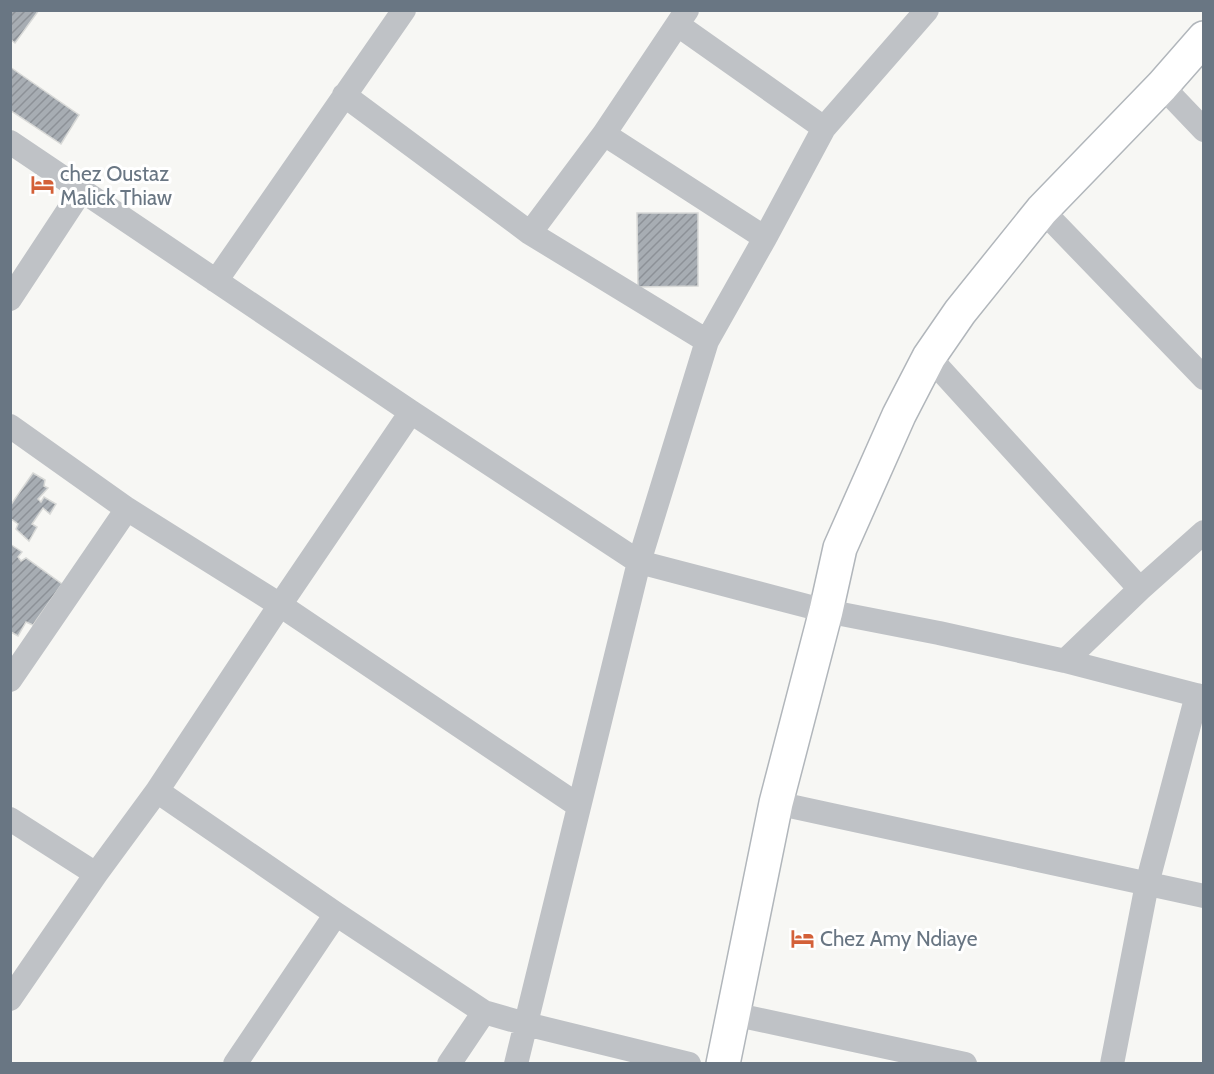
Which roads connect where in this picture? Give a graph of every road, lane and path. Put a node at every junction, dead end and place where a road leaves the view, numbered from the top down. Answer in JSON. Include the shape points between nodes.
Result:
{"nodes":[{"id":1,"x":404,"y":10,"type":"edge"},
{"id":2,"x":926,"y":11,"type":"edge"},
{"id":3,"x":682,"y":18,"type":"edge"},
{"id":4,"x":1203,"y":39,"type":"edge"},
{"id":5,"x":1162,"y":86,"type":"junction"},
{"id":6,"x":344,"y":95,"type":"junction"},
{"id":7,"x":824,"y":128,"type":"junction"},
{"id":8,"x":1203,"y":130,"type":"edge"},
{"id":9,"x":604,"y":134,"type":"junction"},
{"id":10,"x":10,"y":142,"type":"edge"},
{"id":11,"x":81,"y":191,"type":"junction"},
{"id":12,"x":1042,"y":210,"type":"junction"},
{"id":13,"x":530,"y":233,"type":"junction"},
{"id":14,"x":765,"y":238,"type":"junction"},
{"id":15,"x":216,"y":281,"type":"junction"},
{"id":16,"x":10,"y":299,"type":"edge"},
{"id":17,"x":707,"y":341,"type":"junction"},
{"id":18,"x":929,"y":357,"type":"junction"},
{"id":19,"x":1203,"y":378,"type":"edge"},
{"id":20,"x":411,"y":412,"type":"junction"},
{"id":21,"x":10,"y":426,"type":"edge"},
{"id":22,"x":127,"y":509,"type":"junction"},
{"id":23,"x":1203,"y":532,"type":"edge"},
{"id":24,"x":639,"y":562,"type":"junction"},
{"id":25,"x":1140,"y":589,"type":"junction"},
{"id":26,"x":280,"y":605,"type":"junction"},
{"id":27,"x":826,"y":611,"type":"junction"},
{"id":28,"x":1065,"y":661,"type":"junction"},
{"id":29,"x":10,"y":680,"type":"edge"},
{"id":30,"x":1200,"y":696,"type":"edge"},
{"id":31,"x":158,"y":791,"type":"junction"},
{"id":32,"x":776,"y":803,"type":"junction"},
{"id":33,"x":579,"y":806,"type":"junction"},
{"id":34,"x":10,"y":819,"type":"edge"},
{"id":35,"x":96,"y":874,"type":"junction"},
{"id":36,"x":1147,"y":884,"type":"junction"},
{"id":37,"x":1203,"y":896,"type":"edge"},
{"id":38,"x":336,"y":914,"type":"junction"},
{"id":39,"x":10,"y":999,"type":"edge"},
{"id":40,"x":484,"y":1012,"type":"junction"},
{"id":41,"x":733,"y":1014,"type":"junction"},
{"id":42,"x":526,"y":1024,"type":"junction"},
{"id":43,"x":235,"y":1064,"type":"edge"},
{"id":44,"x":449,"y":1064,"type":"edge"},
{"id":45,"x":516,"y":1064,"type":"edge"},
{"id":46,"x":689,"y":1064,"type":"edge"},
{"id":47,"x":723,"y":1064,"type":"edge"},
{"id":48,"x":965,"y":1064,"type":"edge"},
{"id":49,"x":1112,"y":1064,"type":"edge"}],
"edges":[{"from":1,"to":6,"type":"street"},
{"from":2,"to":7,"type":"street"},
{"from":3,"to":7,"type":"street"},
{"from":3,"to":9,"type":"street"},
{"from":4,"to":5,"type":"main road"},
{"from":5,"to":8,"type":"street"},
{"from":5,"to":12,"type":"main road"},
{"from":6,"to":13,"type":"street"},
{"from":6,"to":15,"type":"street"},
{"from":7,"to":14,"type":"street"},
{"from":9,"to":13,"type":"street"},
{"from":9,"to":14,"type":"street"},
{"from":10,"to":11,"type":"street"},
{"from":11,"to":15,"type":"street"},
{"from":11,"to":16,"type":"street"},
{"from":12,"to":18,"type":"main road"},
{"from":12,"to":19,"type":"street"},
{"from":13,"to":17,"type":"street"},
{"from":14,"to":17,"type":"street"},
{"from":15,"to":20,"type":"street"},
{"from":17,"to":24,"type":"street"},
{"from":18,"to":25,"type":"street"},
{"from":18,"to":27,"type":"main road","via":[[840,548]]},
{"from":20,"to":24,"type":"street"},
{"from":20,"to":26,"type":"street"},
{"from":21,"to":22,"type":"street"},
{"from":22,"to":26,"type":"street"},
{"from":22,"to":29,"type":"street"},
{"from":23,"to":25,"type":"street"},
{"from":24,"to":27,"type":"street"},
{"from":24,"to":33,"type":"street"},
{"from":25,"to":28,"type":"street"},
{"from":26,"to":31,"type":"street"},
{"from":26,"to":33,"type":"street"},
{"from":27,"to":28,"type":"street"},
{"from":27,"to":32,"type":"main road"},
{"from":28,"to":30,"type":"street"},
{"from":30,"to":36,"type":"street"},
{"from":31,"to":35,"type":"street"},
{"from":31,"to":38,"type":"street"},
{"from":32,"to":36,"type":"street"},
{"from":32,"to":41,"type":"main road"},
{"from":33,"to":42,"type":"street"},
{"from":34,"to":35,"type":"street"},
{"from":35,"to":39,"type":"street"},
{"from":36,"to":37,"type":"street"},
{"from":36,"to":49,"type":"street"},
{"from":38,"to":40,"type":"street"},
{"from":38,"to":43,"type":"street"},
{"from":40,"to":42,"type":"street"},
{"from":40,"to":44,"type":"street"},
{"from":41,"to":47,"type":"main road"},
{"from":41,"to":48,"type":"street"},
{"from":42,"to":45,"type":"street"},
{"from":42,"to":46,"type":"street"}]}
